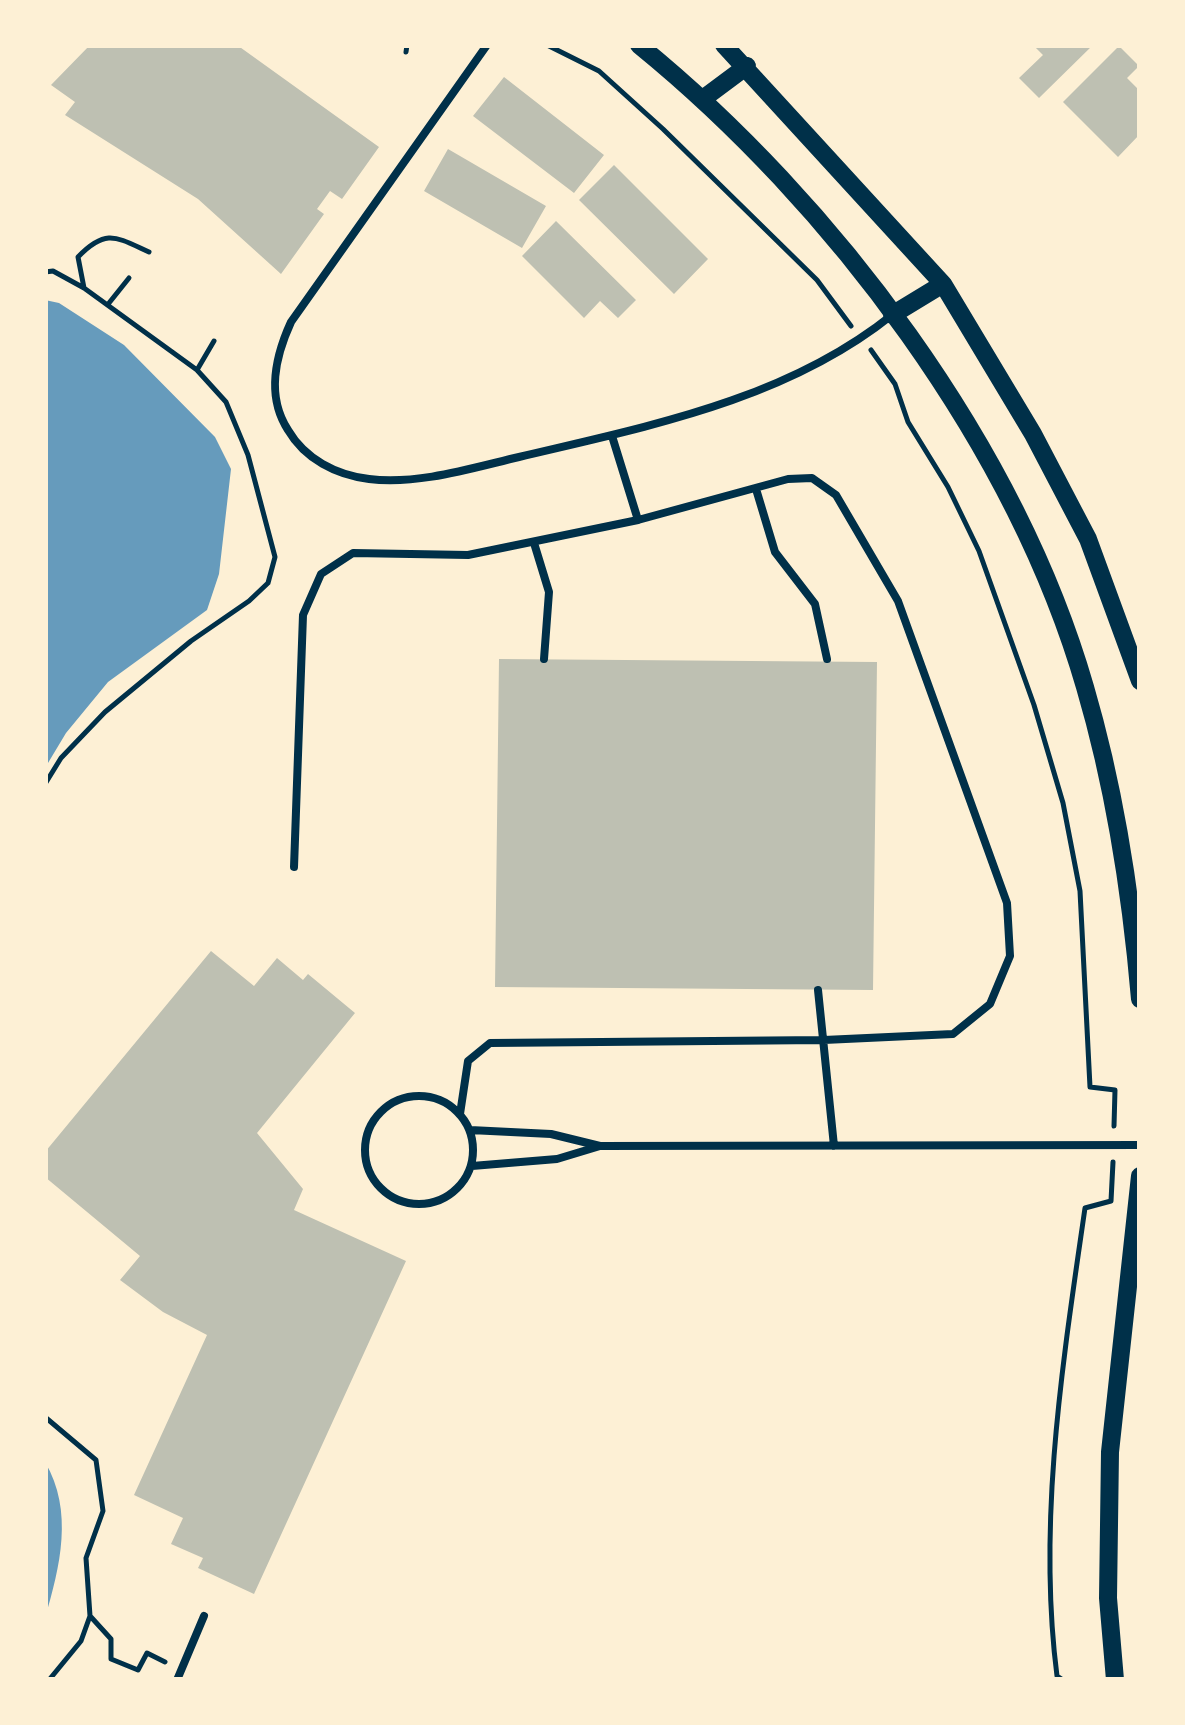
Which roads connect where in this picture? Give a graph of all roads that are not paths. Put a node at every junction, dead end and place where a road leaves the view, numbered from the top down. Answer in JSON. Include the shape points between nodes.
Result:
{"nodes":[{"id":1,"x":487,"y":45,"type":"edge"},
{"id":2,"x":639,"y":45,"type":"edge"},
{"id":3,"x":724,"y":45,"type":"edge"},
{"id":4,"x":746,"y":66,"type":"junction"},
{"id":5,"x":704,"y":98,"type":"junction"},
{"id":6,"x":943,"y":284,"type":"junction"},
{"id":7,"x":892,"y":315,"type":"junction"},
{"id":8,"x":612,"y":436,"type":"junction"},
{"id":9,"x":756,"y":489,"type":"junction"},
{"id":10,"x":638,"y":520,"type":"junction"},
{"id":11,"x":534,"y":543,"type":"junction"},
{"id":12,"x":544,"y":659,"type":"dead end"},
{"id":13,"x":827,"y":659,"type":"dead end"},
{"id":14,"x":1140,"y":681,"type":"edge"},
{"id":15,"x":294,"y":867,"type":"dead end"},
{"id":16,"x":818,"y":990,"type":"dead end"},
{"id":17,"x":1140,"y":999,"type":"edge"},
{"id":18,"x":824,"y":1040,"type":"junction"},
{"id":19,"x":460,"y":1114,"type":"junction"},
{"id":20,"x":470,"y":1130,"type":"junction"},
{"id":21,"x":1140,"y":1145,"type":"edge"},
{"id":22,"x":600,"y":1146,"type":"junction"},
{"id":23,"x":834,"y":1146,"type":"junction"},
{"id":24,"x":472,"y":1166,"type":"junction"},
{"id":25,"x":1140,"y":1176,"type":"edge"},
{"id":26,"x":204,"y":1616,"type":"dead end"},
{"id":27,"x":176,"y":1680,"type":"edge"},
{"id":28,"x":1116,"y":1680,"type":"edge"}],
"edges":[{"from":1,"to":8,"type":"lane","via":[[291,322],[276,369],[277,408],[304,452],[340,472],[375,480],[470,469]]},
{"from":2,"to":5,"type":"street"},
{"from":3,"to":4,"type":"street"},
{"from":4,"to":5,"type":"street"},
{"from":4,"to":6,"type":"street"},
{"from":5,"to":7,"type":"street","via":[[833,235]]},
{"from":6,"to":7,"type":"street"},
{"from":6,"to":14,"type":"street","via":[[1088,540]]},
{"from":7,"to":8,"type":"lane","via":[[863,338],[779,381],[702,413]]},
{"from":7,"to":17,"type":"street","via":[[993,466],[1040,562],[1085,686],[1129,874]]},
{"from":8,"to":10,"type":"lane"},
{"from":9,"to":10,"type":"lane"},
{"from":9,"to":13,"type":"lane","via":[[775,552],[815,604]]},
{"from":9,"to":18,"type":"lane","via":[[812,478],[836,494],[898,601],[1007,903],[1010,956],[990,1004],[953,1034]]},
{"from":10,"to":11,"type":"lane"},
{"from":11,"to":12,"type":"lane","via":[[549,592]]},
{"from":11,"to":15,"type":"lane","via":[[468,555],[352,553],[320,574],[303,615]]},
{"from":16,"to":18,"type":"lane"},
{"from":18,"to":19,"type":"lane","via":[[490,1042],[468,1060]]},
{"from":18,"to":23,"type":"lane"},
{"from":19,"to":20,"type":"lane"},
{"from":19,"to":24,"type":"lane","via":[[430,1096],[394,1102],[369,1127],[365,1162],[384,1193],[417,1205],[451,1194]]},
{"from":20,"to":22,"type":"lane","via":[[551,1134]]},
{"from":20,"to":24,"type":"lane"},
{"from":21,"to":23,"type":"lane"},
{"from":22,"to":23,"type":"lane"},
{"from":22,"to":24,"type":"lane","via":[[556,1160]]},
{"from":25,"to":28,"type":"street","via":[[1110,1452],[1108,1598]]},
{"from":26,"to":27,"type":"lane"}]}
